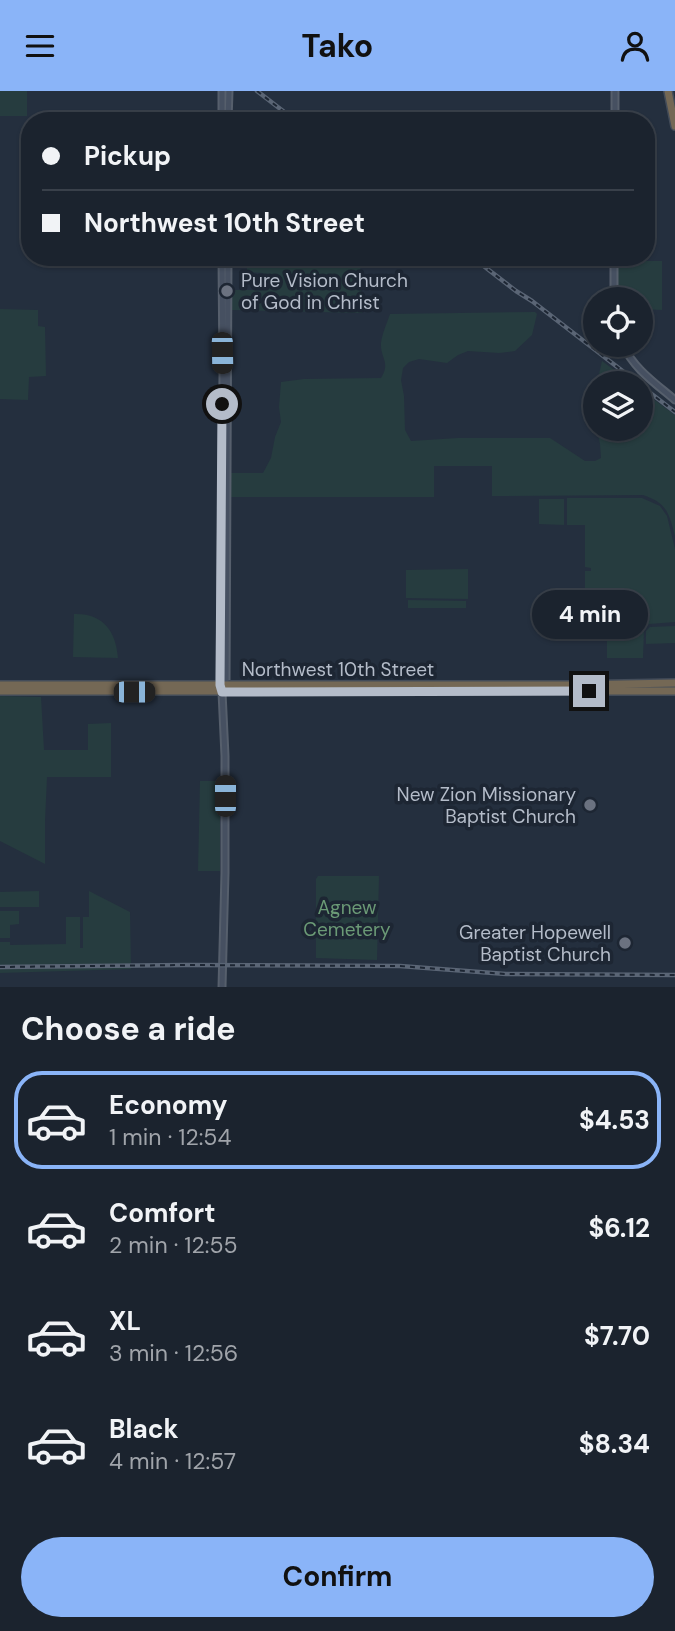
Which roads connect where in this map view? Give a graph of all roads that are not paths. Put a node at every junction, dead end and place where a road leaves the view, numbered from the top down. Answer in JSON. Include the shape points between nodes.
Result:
{"nodes":[{"id":1,"x":222,"y":91,"type":"edge"},
{"id":2,"x":229,"y":91,"type":"edge"},
{"id":3,"x":615,"y":91,"type":"edge"},
{"id":4,"x":668,"y":91,"type":"edge"},
{"id":5,"x":222,"y":112,"type":"edge"},
{"id":6,"x":228,"y":112,"type":"edge"},
{"id":7,"x":615,"y":112,"type":"edge"},
{"id":8,"x":675,"y":127,"type":"edge"},
{"id":9,"x":222,"y":266,"type":"edge"},
{"id":10,"x":228,"y":266,"type":"edge"},
{"id":11,"x":614,"y":266,"type":"edge"},
{"id":12,"x":614,"y":287,"type":"edge"},
{"id":13,"x":629,"y":357,"type":"edge"},
{"id":14,"x":675,"y":400,"type":"edge"},
{"id":15,"x":675,"y":683,"type":"edge"},
{"id":16,"x":0,"y":685,"type":"edge"},
{"id":17,"x":223,"y":687,"type":"junction"},
{"id":18,"x":44,"y":688,"type":"junction"},
{"id":19,"x":0,"y":691,"type":"edge"},
{"id":20,"x":675,"y":691,"type":"edge"},
{"id":21,"x":222,"y":987,"type":"edge"}],
"edges":[{"from":1,"to":5,"type":"main road"},
{"from":2,"to":6,"type":"main road"},
{"from":3,"to":7,"type":"main road"},
{"from":4,"to":8,"type":"highway"},
{"from":9,"to":17,"type":"main road"},
{"from":10,"to":17,"type":"main road"},
{"from":11,"to":12,"type":"main road"},
{"from":13,"to":14,"type":"main road"},
{"from":15,"to":17,"type":"highway","name":"Northwest 10th Street"},
{"from":16,"to":18,"type":"highway","name":"Northwest 10th Street"},
{"from":17,"to":18,"type":"highway","name":"Northwest 10th Street"},
{"from":17,"to":20,"type":"highway","name":"Northwest 10th Street"},
{"from":17,"to":21,"type":"main road"},
{"from":18,"to":19,"type":"highway","name":"Northwest 10th Street"}]}
